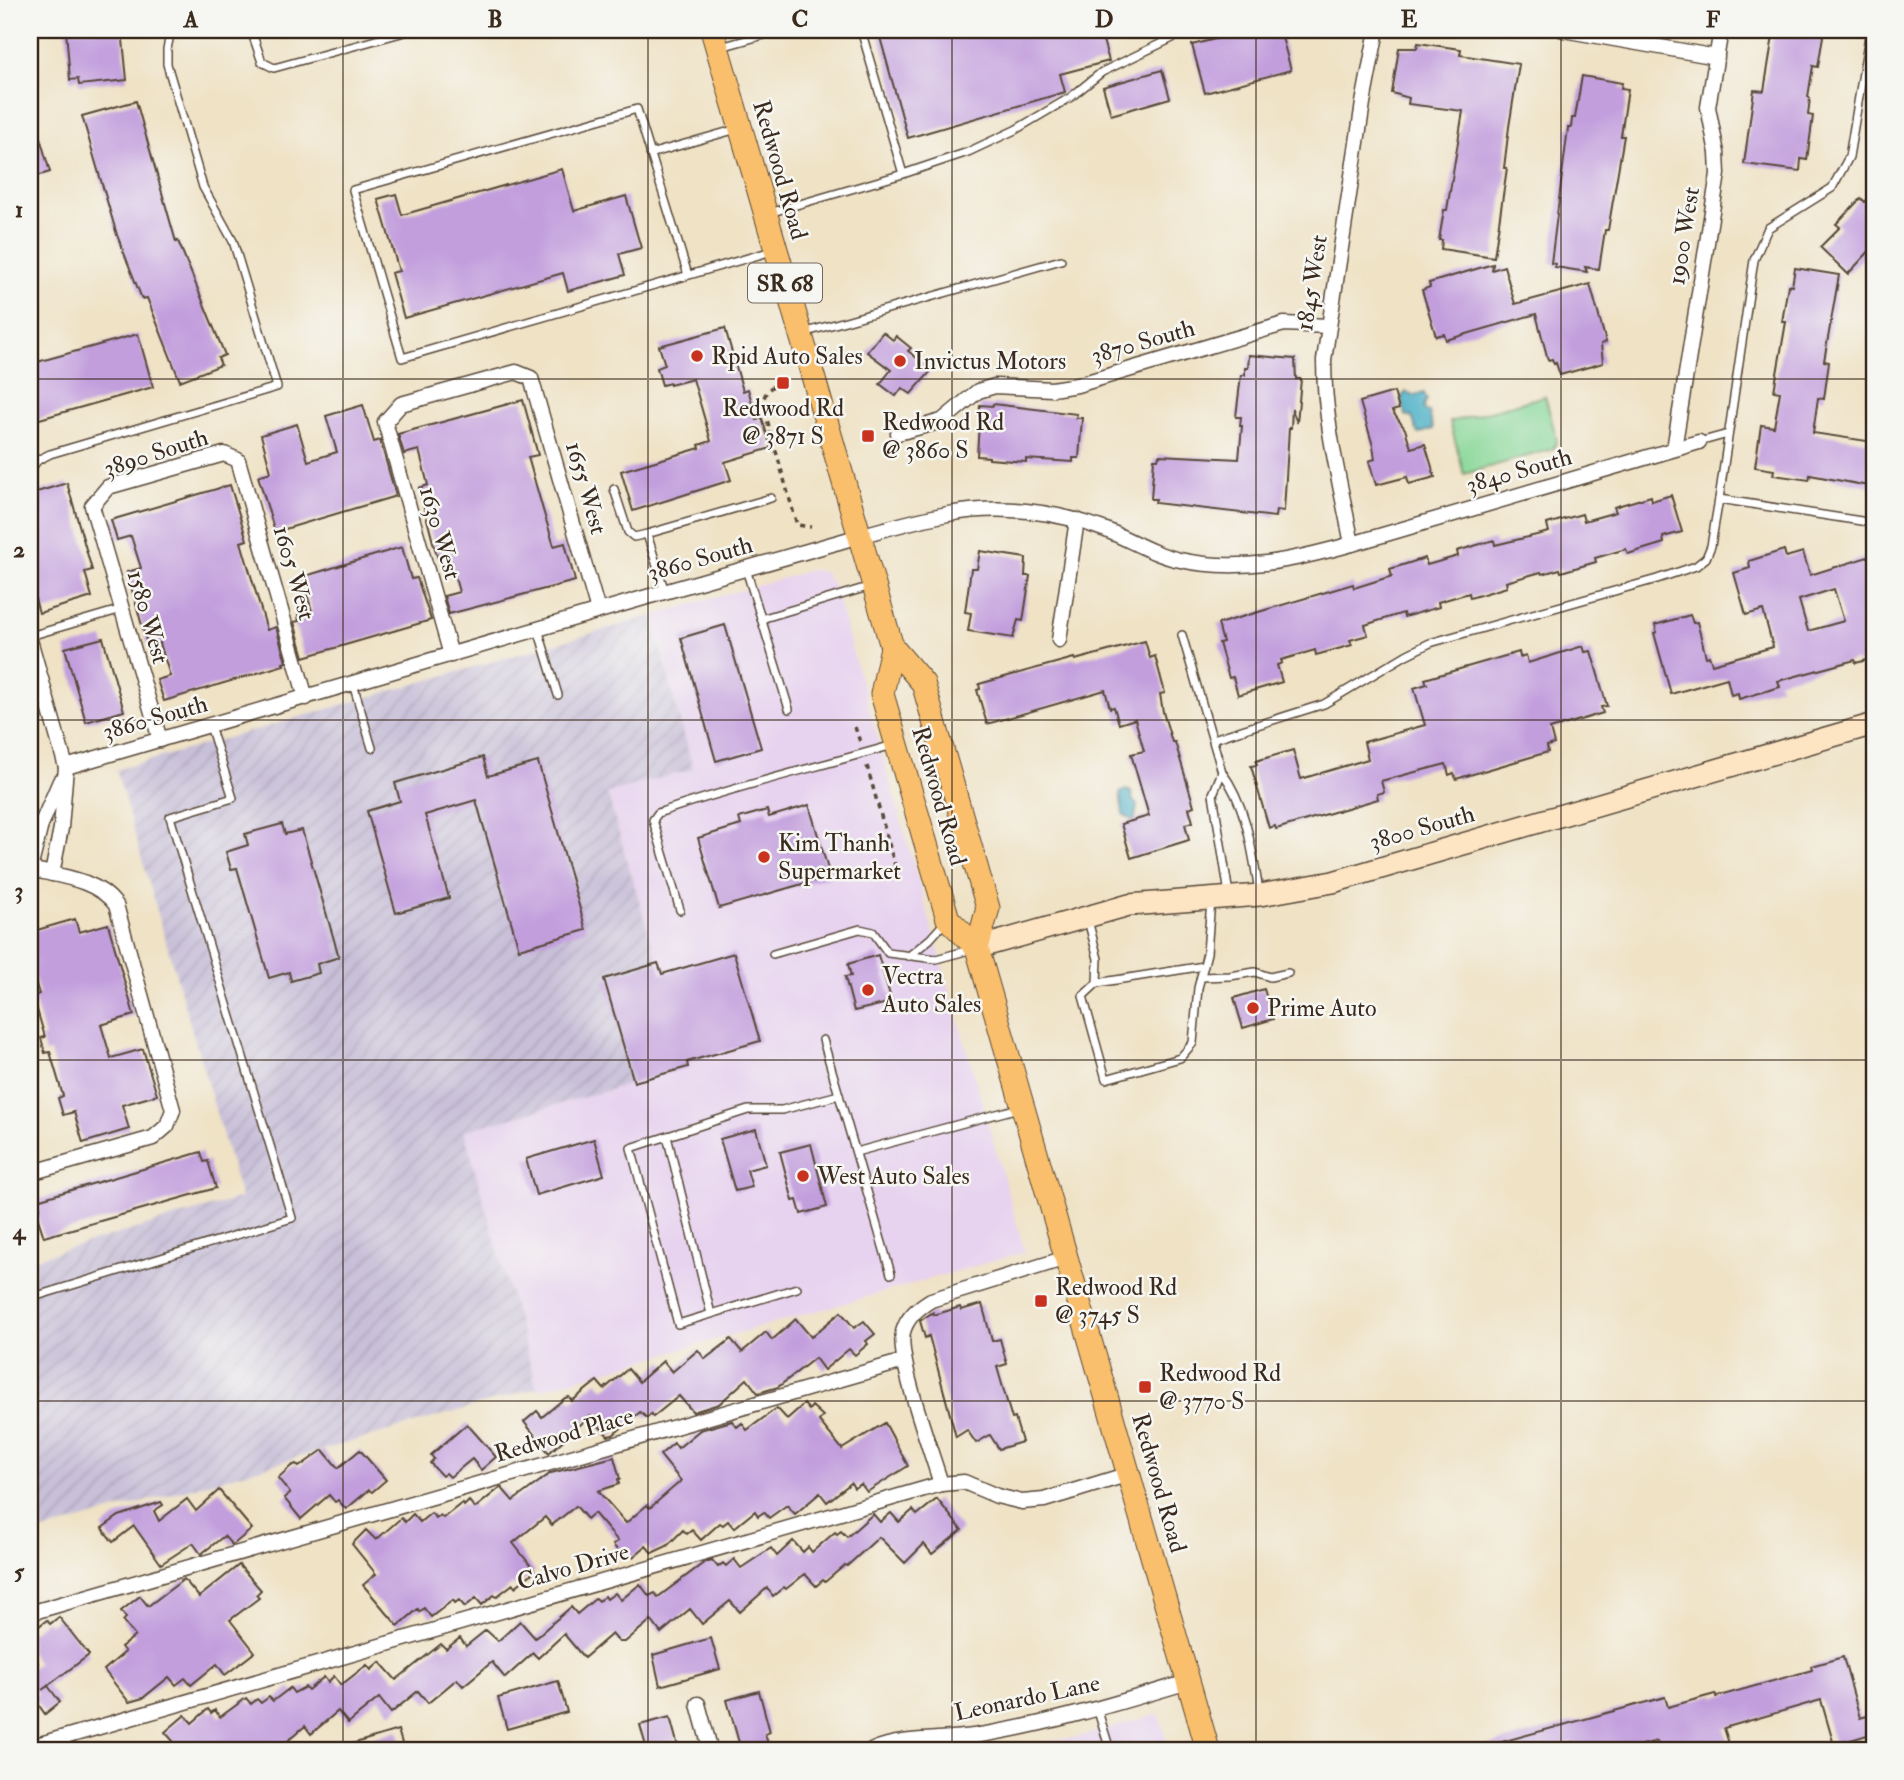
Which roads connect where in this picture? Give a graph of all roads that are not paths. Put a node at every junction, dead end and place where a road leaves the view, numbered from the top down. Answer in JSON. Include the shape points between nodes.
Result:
{"nodes":[{"id":1,"x":171,"y":30,"type":"edge"},
{"id":2,"x":251,"y":30,"type":"edge"},
{"id":3,"x":412,"y":30,"type":"edge"},
{"id":4,"x":781,"y":30,"type":"edge"},
{"id":5,"x":860,"y":30,"type":"edge"},
{"id":6,"x":1189,"y":30,"type":"edge"},
{"id":7,"x":1377,"y":30,"type":"edge"},
{"id":8,"x":1563,"y":30,"type":"edge"},
{"id":9,"x":1721,"y":30,"type":"edge"},
{"id":10,"x":1870,"y":30,"type":"edge"},
{"id":11,"x":394,"y":32,"type":"edge"},
{"id":12,"x":714,"y":39,"type":"edge"},
{"id":13,"x":1717,"y":57,"type":"junction"},
{"id":14,"x":740,"y":128,"type":"junction"},
{"id":15,"x":650,"y":154,"type":"junction"},
{"id":16,"x":903,"y":174,"type":"junction"},
{"id":17,"x":765,"y":215,"type":"junction"},
{"id":18,"x":776,"y":250,"type":"junction"},
{"id":19,"x":1061,"y":260,"type":"dead end"},
{"id":20,"x":688,"y":275,"type":"junction"},
{"id":21,"x":1328,"y":326,"type":"junction"},
{"id":22,"x":800,"y":334,"type":"junction"},
{"id":23,"x":385,"y":422,"type":"joint"},
{"id":24,"x":898,"y":433,"type":"dead end"},
{"id":25,"x":1728,"y":434,"type":"junction"},
{"id":26,"x":1699,"y":442,"type":"joint"},
{"id":27,"x":1674,"y":449,"type":"junction"},
{"id":28,"x":238,"y":460,"type":"joint"},
{"id":29,"x":30,"y":470,"type":"edge"},
{"id":30,"x":614,"y":489,"type":"dead end"},
{"id":31,"x":771,"y":498,"type":"dead end"},
{"id":32,"x":1719,"y":499,"type":"junction"},
{"id":33,"x":92,"y":506,"type":"joint"},
{"id":34,"x":1077,"y":520,"type":"junction"},
{"id":35,"x":1874,"y":523,"type":"edge"},
{"id":36,"x":647,"y":534,"type":"junction"},
{"id":37,"x":859,"y":537,"type":"junction"},
{"id":38,"x":1352,"y":544,"type":"junction"},
{"id":39,"x":746,"y":569,"type":"junction"},
{"id":40,"x":873,"y":586,"type":"junction"},
{"id":41,"x":665,"y":592,"type":"junction"},
{"id":42,"x":122,"y":609,"type":"junction"},
{"id":43,"x":598,"y":611,"type":"junction"},
{"id":44,"x":761,"y":619,"type":"junction"},
{"id":45,"x":538,"y":629,"type":"junction"},
{"id":46,"x":1182,"y":635,"type":"dead end"},
{"id":47,"x":30,"y":638,"type":"edge"},
{"id":48,"x":1059,"y":640,"type":"dead end"},
{"id":49,"x":891,"y":647,"type":"junction"},
{"id":50,"x":451,"y":655,"type":"junction"},
{"id":51,"x":353,"y":684,"type":"junction"},
{"id":52,"x":36,"y":687,"type":"edge"},
{"id":53,"x":558,"y":695,"type":"dead end"},
{"id":54,"x":306,"y":698,"type":"junction"},
{"id":55,"x":789,"y":709,"type":"dead end"},
{"id":56,"x":1874,"y":724,"type":"edge"},
{"id":57,"x":210,"y":725,"type":"junction"},
{"id":58,"x":1213,"y":739,"type":"junction"},
{"id":59,"x":160,"y":740,"type":"junction"},
{"id":60,"x":897,"y":744,"type":"junction"},
{"id":61,"x":372,"y":748,"type":"dead end"},
{"id":62,"x":66,"y":767,"type":"junction"},
{"id":63,"x":1223,"y":772,"type":"junction"},
{"id":64,"x":30,"y":869,"type":"edge"},
{"id":65,"x":52,"y":874,"type":"junction"},
{"id":66,"x":1260,"y":895,"type":"junction"},
{"id":67,"x":1220,"y":899,"type":"junction"},
{"id":68,"x":680,"y":910,"type":"dead end"},
{"id":69,"x":1087,"y":917,"type":"junction"},
{"id":70,"x":948,"y":919,"type":"junction"},
{"id":71,"x":977,"y":948,"type":"junction"},
{"id":72,"x":773,"y":954,"type":"dead end"},
{"id":73,"x":909,"y":956,"type":"junction"},
{"id":74,"x":1204,"y":966,"type":"junction"},
{"id":75,"x":1288,"y":973,"type":"dead end"},
{"id":76,"x":1201,"y":976,"type":"junction"},
{"id":77,"x":1097,"y":982,"type":"junction"},
{"id":78,"x":823,"y":1040,"type":"dead end"},
{"id":79,"x":839,"y":1095,"type":"junction"},
{"id":80,"x":1023,"y":1107,"type":"junction"},
{"id":81,"x":667,"y":1136,"type":"junction"},
{"id":82,"x":856,"y":1152,"type":"junction"},
{"id":83,"x":30,"y":1173,"type":"edge"},
{"id":84,"x":1066,"y":1258,"type":"junction"},
{"id":85,"x":891,"y":1274,"type":"dead end"},
{"id":86,"x":797,"y":1288,"type":"dead end"},
{"id":87,"x":30,"y":1298,"type":"edge"},
{"id":88,"x":711,"y":1314,"type":"junction"},
{"id":89,"x":904,"y":1362,"type":"junction"},
{"id":90,"x":1129,"y":1474,"type":"junction"},
{"id":91,"x":941,"y":1484,"type":"junction"},
{"id":92,"x":30,"y":1613,"type":"edge"},
{"id":93,"x":1188,"y":1682,"type":"junction"},
{"id":94,"x":698,"y":1704,"type":"dead end"},
{"id":95,"x":1097,"y":1708,"type":"junction"},
{"id":96,"x":30,"y":1747,"type":"edge"},
{"id":97,"x":708,"y":1750,"type":"edge"},
{"id":98,"x":873,"y":1750,"type":"edge"},
{"id":99,"x":1109,"y":1750,"type":"edge"},
{"id":100,"x":1208,"y":1750,"type":"edge"}],
"edges":[{"from":1,"to":29,"type":"lane","via":[[167,64],[203,187],[233,241],[276,387],[50,454]]},
{"from":2,"to":11,"type":"lane","via":[[262,62],[274,68]]},
{"from":3,"to":11,"type":"lane"},
{"from":4,"to":12,"type":"lane"},
{"from":5,"to":16,"type":"lane"},
{"from":6,"to":16,"type":"lane","via":[[1102,72],[1072,97],[1015,130]]},
{"from":7,"to":21,"type":"street","name":"1845 West"},
{"from":8,"to":13,"type":"street"},
{"from":9,"to":13,"type":"street","name":"1900 West"},
{"from":10,"to":25,"type":"lane","via":[[1849,157],[1832,188],[1768,228],[1754,260]]},
{"from":12,"to":14,"type":"main road","name":"Redwood Road","number":"SR 68"},
{"from":13,"to":27,"type":"street","name":"1900 West","via":[[1708,107],[1718,174]]},
{"from":14,"to":15,"type":"lane"},
{"from":14,"to":17,"type":"main road","name":"Redwood Road","number":"SR 68"},
{"from":15,"to":20,"type":"lane"},
{"from":15,"to":20,"type":"lane","via":[[637,109],[353,190],[402,358]]},
{"from":16,"to":17,"type":"lane"},
{"from":17,"to":18,"type":"main road","name":"Redwood Road","number":"SR 68"},
{"from":18,"to":20,"type":"lane"},
{"from":18,"to":22,"type":"main road","name":"Redwood Road","number":"SR 68"},
{"from":19,"to":22,"type":"lane"},
{"from":21,"to":24,"type":"street","name":"3870 South","via":[[1284,324],[1065,387],[995,386],[978,391],[942,421]]},
{"from":21,"to":38,"type":"street","name":"1845 West","via":[[1324,397]]},
{"from":22,"to":37,"type":"main road","name":"Redwood Road","number":"SR 68"},
{"from":23,"to":43,"type":"street","name":"1655 West","via":[[401,404],[516,372],[531,378]]},
{"from":23,"to":50,"type":"street","name":"1630 West"},
{"from":25,"to":26,"type":"lane"},
{"from":25,"to":32,"type":"lane"},
{"from":26,"to":27,"type":"street","name":"3840 South"},
{"from":27,"to":38,"type":"street","name":"3840 South"},
{"from":28,"to":33,"type":"street","name":"3890 South","via":[[224,454],[108,488]]},
{"from":28,"to":54,"type":"street","name":"1605 West"},
{"from":30,"to":36,"type":"lane","via":[[628,532],[634,537]]},
{"from":31,"to":36,"type":"lane"},
{"from":32,"to":35,"type":"lane"},
{"from":32,"to":58,"type":"lane","via":[[1711,546],[1696,566],[1430,643],[1324,704]]},
{"from":33,"to":42,"type":"street","name":"1580 West"},
{"from":34,"to":37,"type":"street","name":"3860 South","via":[[996,509],[950,513]]},
{"from":34,"to":38,"type":"street","name":"3860 South","via":[[1179,560],[1219,565],[1258,566]]},
{"from":34,"to":48,"type":"street"},
{"from":36,"to":41,"type":"lane"},
{"from":37,"to":39,"type":"street","name":"3860 South"},
{"from":37,"to":40,"type":"main road","name":"Redwood Road","number":"SR 68"},
{"from":39,"to":41,"type":"street","name":"3860 South"},
{"from":39,"to":44,"type":"lane"},
{"from":40,"to":44,"type":"lane"},
{"from":40,"to":49,"type":"main road","name":"Redwood Road","number":"SR 68"},
{"from":41,"to":43,"type":"street","name":"3860 South"},
{"from":42,"to":47,"type":"lane"},
{"from":42,"to":59,"type":"street","name":"1580 West"},
{"from":43,"to":45,"type":"street","name":"3860 South"},
{"from":44,"to":55,"type":"lane"},
{"from":45,"to":50,"type":"street","name":"3860 South"},
{"from":45,"to":53,"type":"lane"},
{"from":46,"to":58,"type":"lane"},
{"from":47,"to":52,"type":"street"},
{"from":49,"to":60,"type":"main road","name":"Redwood Road","number":"SR 68","via":[[882,694]]},
{"from":49,"to":71,"type":"main road","name":"Redwood Road","number":"SR 68","via":[[923,683],[988,908]]},
{"from":50,"to":51,"type":"street","name":"3860 South"},
{"from":51,"to":54,"type":"street","name":"3860 South"},
{"from":51,"to":61,"type":"lane"},
{"from":52,"to":62,"type":"street"},
{"from":54,"to":57,"type":"street","name":"3860 South"},
{"from":56,"to":66,"type":"street","name":"3800 South","via":[[1333,882]]},
{"from":57,"to":59,"type":"street","name":"3860 South"},
{"from":57,"to":87,"type":"lane","via":[[233,798],[170,817],[292,1219]]},
{"from":58,"to":63,"type":"lane"},
{"from":59,"to":62,"type":"street","name":"3860 South"},
{"from":60,"to":68,"type":"lane","via":[[721,791],[658,813],[653,820]]},
{"from":60,"to":70,"type":"main road","name":"Redwood Road","number":"SR 68"},
{"from":62,"to":64,"type":"street","via":[[41,825]]},
{"from":62,"to":65,"type":"street"},
{"from":63,"to":66,"type":"lane","via":[[1234,788],[1250,835]]},
{"from":63,"to":67,"type":"lane","via":[[1213,794]]},
{"from":64,"to":65,"type":"street"},
{"from":65,"to":83,"type":"street","via":[[98,887],[116,905],[172,1101],[172,1118],[153,1138]]},
{"from":66,"to":67,"type":"street","name":"3800 South"},
{"from":67,"to":69,"type":"street","name":"3800 South","via":[[1129,905]]},
{"from":67,"to":74,"type":"lane"},
{"from":69,"to":71,"type":"street","name":"3800 South"},
{"from":69,"to":77,"type":"lane","via":[[1098,958]]},
{"from":70,"to":71,"type":"main road","name":"Redwood Road","number":"SR 68"},
{"from":70,"to":73,"type":"lane"},
{"from":71,"to":73,"type":"lane","via":[[936,959]]},
{"from":71,"to":80,"type":"main road","name":"Redwood Road","number":"SR 68"},
{"from":72,"to":73,"type":"lane","via":[[860,929],[873,932],[888,953]]},
{"from":74,"to":76,"type":"lane"},
{"from":74,"to":77,"type":"lane"},
{"from":75,"to":76,"type":"lane"},
{"from":76,"to":77,"type":"lane","via":[[1193,1043],[1181,1058],[1106,1079],[1083,996]]},
{"from":78,"to":79,"type":"lane"},
{"from":79,"to":81,"type":"lane","via":[[782,1110],[748,1110]]},
{"from":79,"to":82,"type":"lane"},
{"from":80,"to":82,"type":"lane"},
{"from":80,"to":84,"type":"main road","name":"Redwood Road","number":"SR 68"},
{"from":81,"to":88,"type":"lane"},
{"from":81,"to":88,"type":"lane","via":[[631,1148],[678,1324]]},
{"from":82,"to":85,"type":"lane"},
{"from":84,"to":89,"type":"street","via":[[954,1292],[918,1308],[903,1334]]},
{"from":84,"to":90,"type":"main road","name":"Redwood Road","number":"SR 68"},
{"from":86,"to":88,"type":"lane"},
{"from":89,"to":91,"type":"street"},
{"from":89,"to":92,"type":"street","name":"Redwood Place"},
{"from":90,"to":91,"type":"street","name":"Calvo Drive","via":[[1044,1500],[1022,1502],[964,1482]]},
{"from":90,"to":93,"type":"main road","name":"Redwood Road","number":"SR 68"},
{"from":91,"to":96,"type":"street","name":"Calvo Drive"},
{"from":93,"to":95,"type":"street","name":"Leonardo Lane"},
{"from":93,"to":100,"type":"main road","name":"Redwood Road","number":"SR 68"},
{"from":94,"to":97,"type":"street"},
{"from":95,"to":98,"type":"street","name":"Leonardo Lane","via":[[973,1736],[888,1744]]},
{"from":95,"to":99,"type":"lane"}]}
